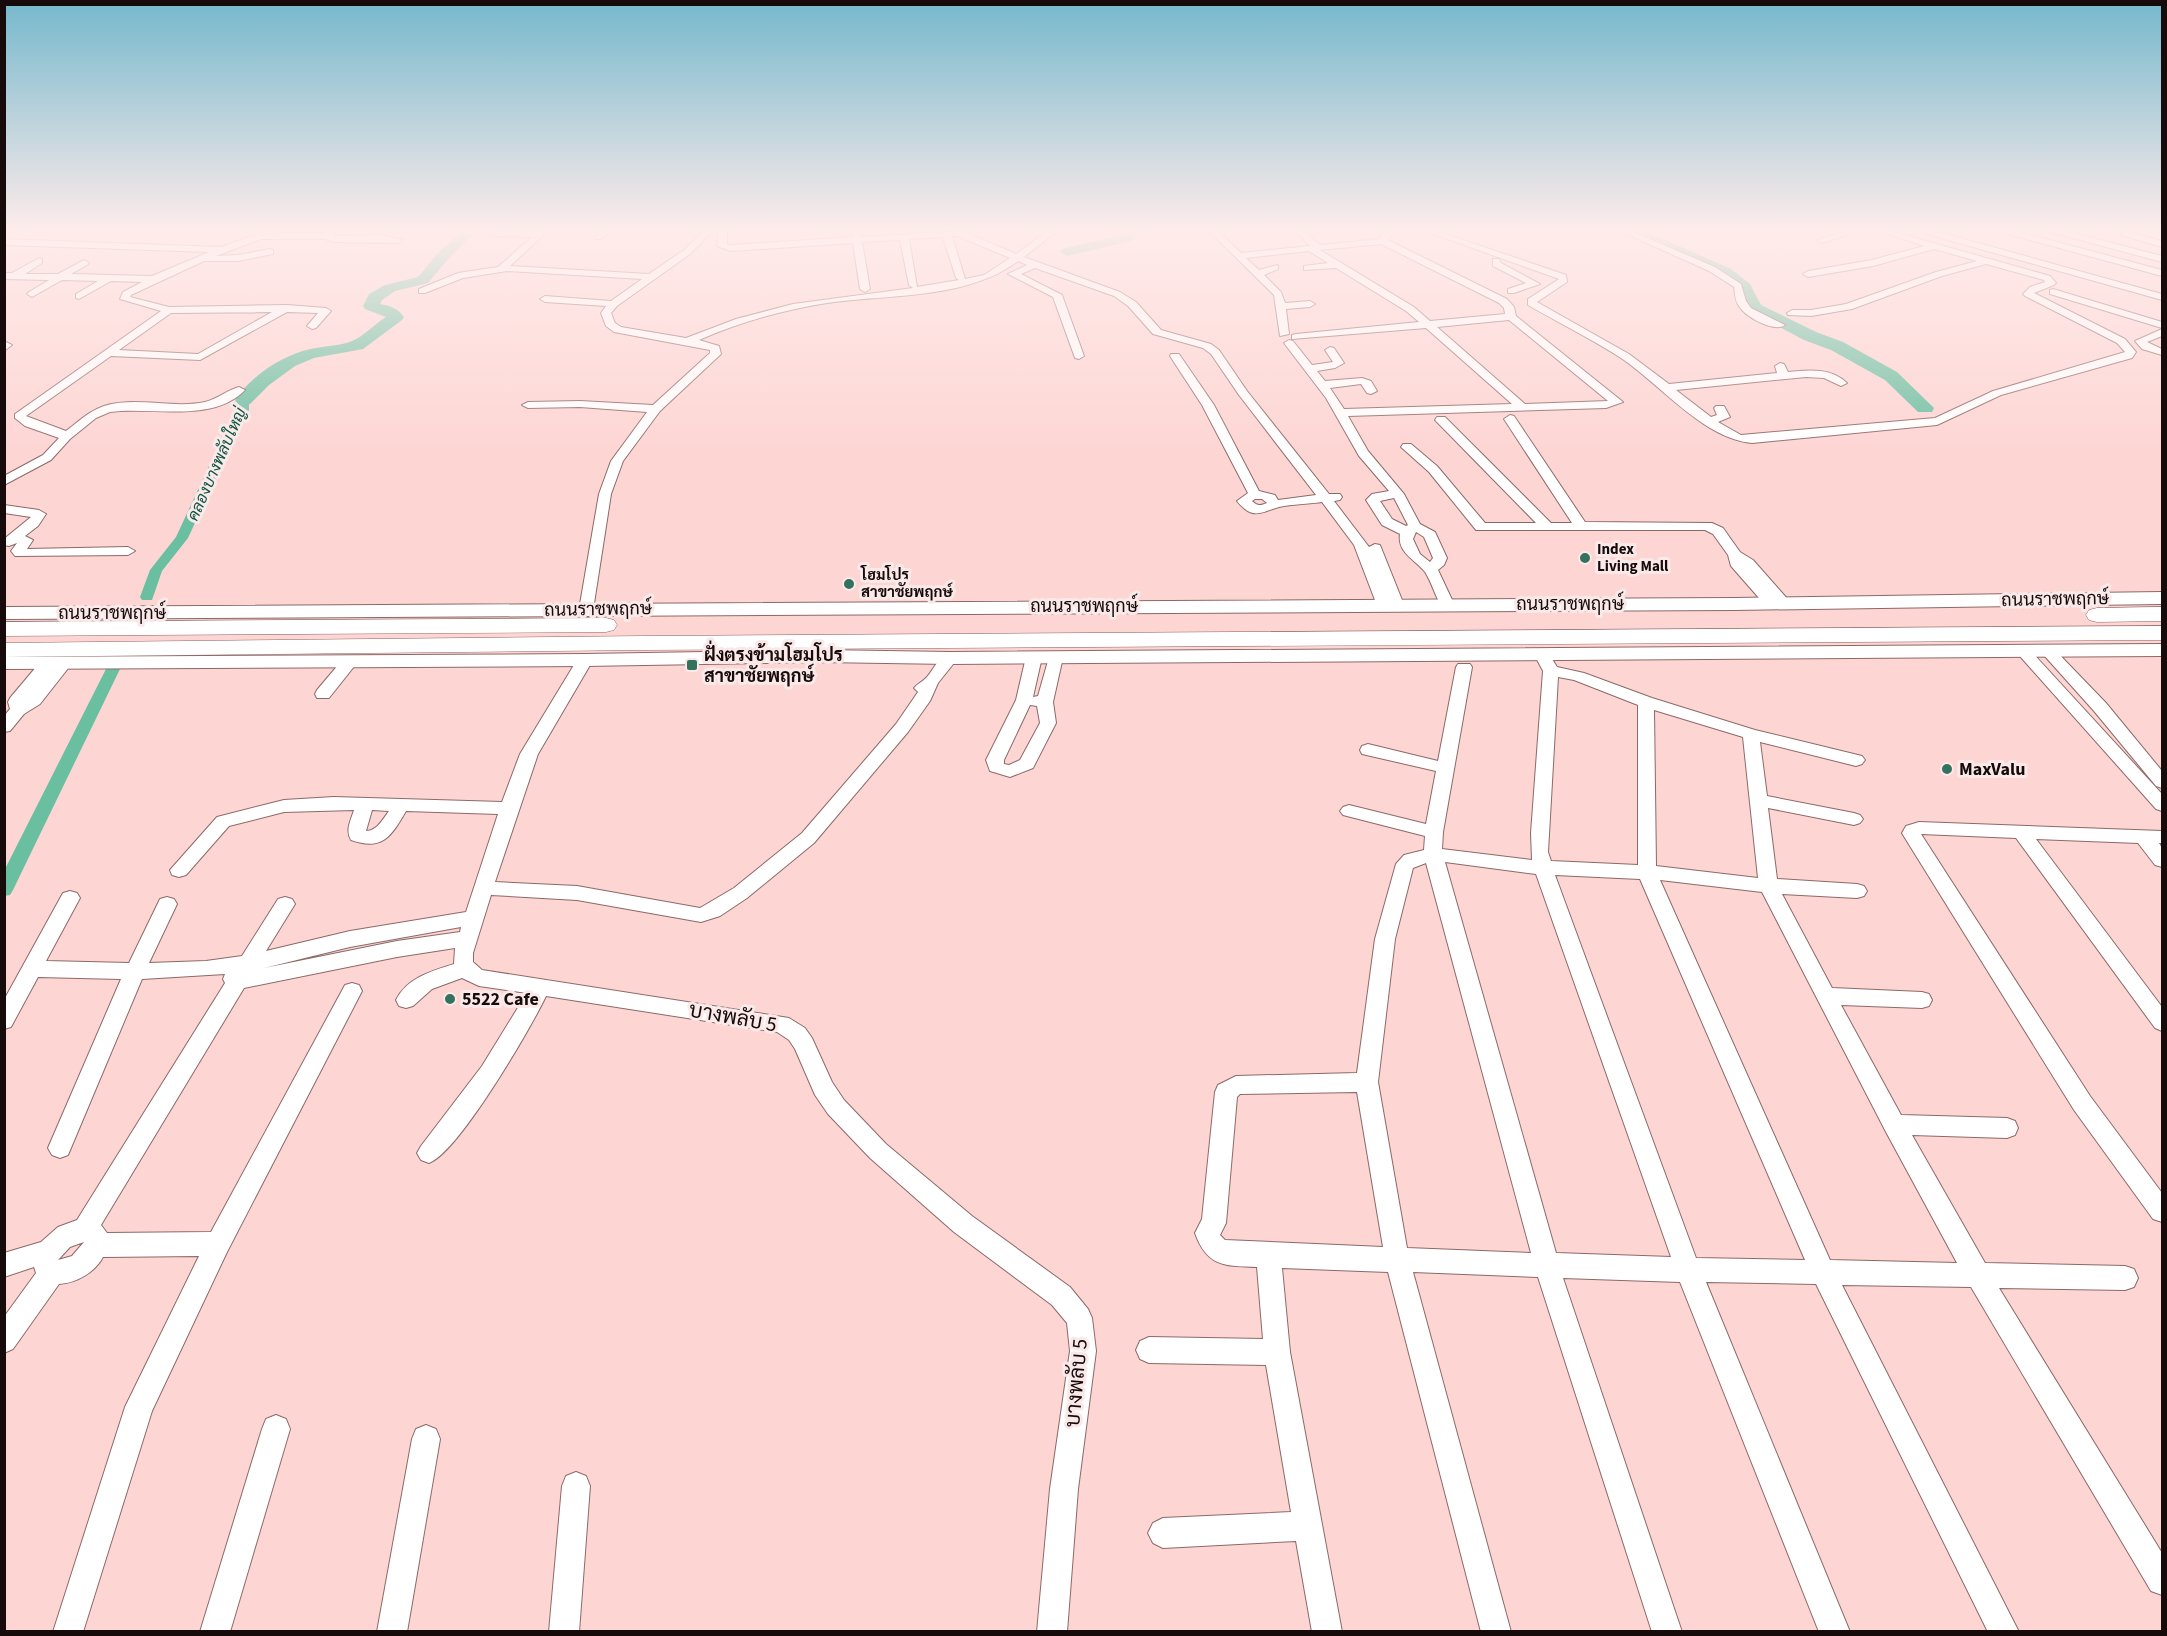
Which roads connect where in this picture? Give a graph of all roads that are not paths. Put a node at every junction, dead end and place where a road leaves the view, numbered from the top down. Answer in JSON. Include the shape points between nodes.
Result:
{"nodes":[{"id":1,"x":157,"y":307,"type":"edge"},
{"id":2,"x":609,"y":307,"type":"edge"},
{"id":3,"x":795,"y":307,"type":"edge"},
{"id":4,"x":1061,"y":307,"type":"edge"},
{"id":5,"x":1135,"y":307,"type":"edge"},
{"id":6,"x":1281,"y":307,"type":"edge"},
{"id":7,"x":1407,"y":307,"type":"edge"},
{"id":8,"x":1509,"y":307,"type":"edge"},
{"id":9,"x":1540,"y":307,"type":"edge"},
{"id":10,"x":1745,"y":307,"type":"edge"},
{"id":11,"x":1846,"y":307,"type":"edge"},
{"id":12,"x":2054,"y":307,"type":"edge"},
{"id":13,"x":2104,"y":307,"type":"edge"},
{"id":14,"x":288,"y":308,"type":"junction"},
{"id":15,"x":168,"y":310,"type":"junction"},
{"id":16,"x":1792,"y":313,"type":"dead end"},
{"id":17,"x":762,"y":315,"type":"junction"},
{"id":18,"x":1511,"y":317,"type":"junction"},
{"id":19,"x":772,"y":322,"type":"dead end"},
{"id":20,"x":1780,"y":325,"type":"dead end"},
{"id":21,"x":2163,"y":325,"type":"edge"},
{"id":22,"x":312,"y":326,"type":"dead end"},
{"id":23,"x":1428,"y":326,"type":"junction"},
{"id":24,"x":2163,"y":332,"type":"edge"},
{"id":25,"x":1290,"y":338,"type":"junction"},
{"id":26,"x":688,"y":341,"type":"junction"},
{"id":27,"x":1330,"y":350,"type":"dead end"},
{"id":28,"x":2163,"y":352,"type":"edge"},
{"id":29,"x":111,"y":354,"type":"junction"},
{"id":30,"x":208,"y":354,"type":"junction"},
{"id":31,"x":228,"y":355,"type":"dead end"},
{"id":32,"x":1079,"y":356,"type":"dead end"},
{"id":33,"x":1175,"y":356,"type":"dead end"},
{"id":34,"x":1310,"y":369,"type":"junction"},
{"id":35,"x":1840,"y":383,"type":"dead end"},
{"id":36,"x":1322,"y":385,"type":"junction"},
{"id":37,"x":1667,"y":388,"type":"junction"},
{"id":38,"x":239,"y":390,"type":"dead end"},
{"id":39,"x":1371,"y":391,"type":"dead end"},
{"id":40,"x":528,"y":405,"type":"dead end"},
{"id":41,"x":1720,"y":408,"type":"dead end"},
{"id":42,"x":656,"y":409,"type":"junction"},
{"id":43,"x":1524,"y":409,"type":"junction"},
{"id":44,"x":1340,"y":413,"type":"junction"},
{"id":45,"x":1510,"y":419,"type":"dead end"},
{"id":46,"x":1441,"y":420,"type":"dead end"},
{"id":47,"x":1708,"y":421,"type":"junction"},
{"id":48,"x":62,"y":434,"type":"junction"},
{"id":49,"x":1407,"y":447,"type":"dead end"},
{"id":50,"x":4,"y":481,"type":"edge"},
{"id":51,"x":1398,"y":494,"type":"junction"},
{"id":52,"x":1328,"y":495,"type":"junction"},
{"id":53,"x":4,"y":509,"type":"edge"},
{"id":54,"x":1547,"y":526,"type":"junction"},
{"id":55,"x":1581,"y":526,"type":"junction"},
{"id":56,"x":1411,"y":529,"type":"junction"},
{"id":57,"x":9,"y":541,"type":"edge"},
{"id":58,"x":128,"y":551,"type":"dead end"},
{"id":59,"x":1431,"y":569,"type":"junction"},
{"id":60,"x":2163,"y":598,"type":"edge"},
{"id":61,"x":1773,"y":603,"type":"junction"},
{"id":62,"x":1447,"y":604,"type":"junction"},
{"id":63,"x":1390,"y":605,"type":"junction"},
{"id":64,"x":586,"y":610,"type":"junction"},
{"id":65,"x":4,"y":613,"type":"edge"},
{"id":66,"x":217,"y":613,"type":"junction"},
{"id":67,"x":2163,"y":614,"type":"edge"},
{"id":68,"x":1936,"y":616,"type":"junction"},
{"id":69,"x":4,"y":629,"type":"edge"},
{"id":70,"x":73,"y":629,"type":"junction"},
{"id":71,"x":2163,"y":633,"type":"edge"},
{"id":72,"x":644,"y":643,"type":"junction"},
{"id":73,"x":187,"y":648,"type":"junction"},
{"id":74,"x":4,"y":650,"type":"edge"},
{"id":75,"x":2163,"y":650,"type":"edge"},
{"id":76,"x":2033,"y":653,"type":"junction"},
{"id":77,"x":821,"y":656,"type":"junction"},
{"id":78,"x":1034,"y":657,"type":"junction"},
{"id":79,"x":1055,"y":657,"type":"junction"},
{"id":80,"x":950,"y":658,"type":"junction"},
{"id":81,"x":585,"y":660,"type":"junction"},
{"id":82,"x":350,"y":661,"type":"junction"},
{"id":83,"x":64,"y":662,"type":"junction"},
{"id":84,"x":4,"y":663,"type":"edge"},
{"id":85,"x":1550,"y":666,"type":"junction"},
{"id":86,"x":1464,"y":667,"type":"dead end"},
{"id":87,"x":323,"y":694,"type":"dead end"},
{"id":88,"x":1024,"y":700,"type":"junction"},
{"id":89,"x":1045,"y":702,"type":"junction"},
{"id":90,"x":1646,"y":702,"type":"junction"},
{"id":91,"x":2083,"y":718,"type":"junction"},
{"id":92,"x":2109,"y":719,"type":"junction"},
{"id":93,"x":4,"y":727,"type":"edge"},
{"id":94,"x":1751,"y":734,"type":"junction"},
{"id":95,"x":1368,"y":750,"type":"dead end"},
{"id":96,"x":1856,"y":760,"type":"dead end"},
{"id":97,"x":1446,"y":768,"type":"junction"},
{"id":98,"x":2163,"y":782,"type":"edge"},
{"id":99,"x":1757,"y":800,"type":"junction"},
{"id":100,"x":365,"y":804,"type":"junction"},
{"id":101,"x":402,"y":805,"type":"junction"},
{"id":102,"x":2163,"y":805,"type":"edge"},
{"id":103,"x":508,"y":808,"type":"junction"},
{"id":104,"x":1349,"y":811,"type":"dead end"},
{"id":105,"x":1854,"y":819,"type":"dead end"},
{"id":106,"x":2021,"y":832,"type":"junction"},
{"id":107,"x":2143,"y":836,"type":"junction"},
{"id":108,"x":2163,"y":837,"type":"edge"},
{"id":109,"x":1433,"y":843,"type":"junction"},
{"id":110,"x":2163,"y":860,"type":"edge"},
{"id":111,"x":1543,"y":868,"type":"junction"},
{"id":112,"x":178,"y":870,"type":"dead end"},
{"id":113,"x":1647,"y":872,"type":"junction"},
{"id":114,"x":1768,"y":886,"type":"junction"},
{"id":115,"x":484,"y":888,"type":"junction"},
{"id":116,"x":1857,"y":891,"type":"dead end"},
{"id":117,"x":70,"y":898,"type":"dead end"},
{"id":118,"x":167,"y":904,"type":"dead end"},
{"id":119,"x":285,"y":904,"type":"dead end"},
{"id":120,"x":470,"y":928,"type":"junction"},
{"id":121,"x":374,"y":944,"type":"junction"},
{"id":122,"x":250,"y":963,"type":"junction"},
{"id":123,"x":31,"y":969,"type":"junction"},
{"id":124,"x":206,"y":969,"type":"junction"},
{"id":125,"x":465,"y":969,"type":"junction"},
{"id":126,"x":135,"y":971,"type":"junction"},
{"id":127,"x":237,"y":981,"type":"junction"},
{"id":128,"x":541,"y":986,"type":"junction"},
{"id":129,"x":352,"y":991,"type":"dead end"},
{"id":130,"x":1827,"y":996,"type":"junction"},
{"id":131,"x":405,"y":1000,"type":"dead end"},
{"id":132,"x":1922,"y":1000,"type":"dead end"},
{"id":133,"x":4,"y":1021,"type":"edge"},
{"id":134,"x":2163,"y":1022,"type":"edge"},
{"id":135,"x":1367,"y":1082,"type":"junction"},
{"id":136,"x":1894,"y":1125,"type":"junction"},
{"id":137,"x":2007,"y":1128,"type":"dead end"},
{"id":138,"x":60,"y":1148,"type":"dead end"},
{"id":139,"x":429,"y":1153,"type":"dead end"},
{"id":140,"x":2163,"y":1211,"type":"edge"},
{"id":141,"x":90,"y":1238,"type":"junction"},
{"id":142,"x":218,"y":1244,"type":"junction"},
{"id":143,"x":1269,"y":1256,"type":"junction"},
{"id":144,"x":1397,"y":1260,"type":"junction"},
{"id":145,"x":50,"y":1261,"type":"junction"},
{"id":146,"x":4,"y":1265,"type":"edge"},
{"id":147,"x":1547,"y":1266,"type":"junction"},
{"id":148,"x":1688,"y":1270,"type":"junction"},
{"id":149,"x":1823,"y":1273,"type":"junction"},
{"id":150,"x":1978,"y":1276,"type":"junction"},
{"id":151,"x":2126,"y":1278,"type":"dead end"},
{"id":152,"x":4,"y":1340,"type":"edge"},
{"id":153,"x":1149,"y":1350,"type":"dead end"},
{"id":154,"x":1277,"y":1352,"type":"junction"},
{"id":155,"x":276,"y":1429,"type":"dead end"},
{"id":156,"x":426,"y":1439,"type":"dead end"},
{"id":157,"x":576,"y":1486,"type":"dead end"},
{"id":158,"x":1307,"y":1526,"type":"junction"},
{"id":159,"x":1163,"y":1533,"type":"dead end"},
{"id":160,"x":2163,"y":1580,"type":"edge"},
{"id":161,"x":68,"y":1632,"type":"edge"},
{"id":162,"x":215,"y":1632,"type":"edge"},
{"id":163,"x":392,"y":1632,"type":"edge"},
{"id":164,"x":564,"y":1632,"type":"edge"},
{"id":165,"x":1052,"y":1632,"type":"edge"},
{"id":166,"x":1328,"y":1632,"type":"edge"},
{"id":167,"x":1496,"y":1632,"type":"edge"},
{"id":168,"x":1667,"y":1632,"type":"edge"},
{"id":169,"x":1835,"y":1632,"type":"edge"},
{"id":170,"x":2004,"y":1632,"type":"edge"}],
"edges":[{"from":1,"to":15,"type":"street"},
{"from":2,"to":26,"type":"street","via":[[606,316],[618,330]]},
{"from":3,"to":17,"type":"street"},
{"from":4,"to":32,"type":"street"},
{"from":5,"to":52,"type":"street","via":[[1157,332],[1191,340],[1215,352]]},
{"from":6,"to":25,"type":"street"},
{"from":7,"to":23,"type":"street"},
{"from":8,"to":18,"type":"street"},
{"from":9,"to":37,"type":"street","via":[[1600,340]]},
{"from":10,"to":20,"type":"street"},
{"from":11,"to":16,"type":"street","via":[[1817,314]]},
{"from":12,"to":47,"type":"street","via":[[2121,341],[2130,352],[2128,356],[1998,393],[1937,421],[1752,439],[1724,432]]},
{"from":13,"to":21,"type":"street"},
{"from":14,"to":15,"type":"street"},
{"from":14,"to":22,"type":"street","via":[[326,311]]},
{"from":14,"to":30,"type":"street"},
{"from":15,"to":29,"type":"street"},
{"from":17,"to":19,"type":"street"},
{"from":17,"to":26,"type":"street"},
{"from":18,"to":23,"type":"street"},
{"from":18,"to":43,"type":"street","via":[[1617,402]]},
{"from":23,"to":25,"type":"street"},
{"from":23,"to":43,"type":"street"},
{"from":24,"to":28,"type":"street","via":[[2140,341]]},
{"from":25,"to":34,"type":"street"},
{"from":26,"to":42,"type":"street","via":[[712,346],[716,354]]},
{"from":27,"to":34,"type":"street","via":[[1339,363]]},
{"from":29,"to":30,"type":"street","via":[[189,358]]},
{"from":29,"to":48,"type":"street","via":[[19,416],[25,422]]},
{"from":30,"to":31,"type":"street"},
{"from":33,"to":52,"type":"street","via":[[1208,405],[1255,495],[1244,501],[1251,508],[1268,509],[1272,501]]},
{"from":34,"to":36,"type":"street"},
{"from":35,"to":37,"type":"street","via":[[1824,374],[1782,371]]},
{"from":36,"to":39,"type":"street","via":[[1362,381]]},
{"from":36,"to":44,"type":"street"},
{"from":37,"to":47,"type":"street"},
{"from":38,"to":48,"type":"street","via":[[210,406],[106,409]]},
{"from":40,"to":42,"type":"street"},
{"from":41,"to":47,"type":"street","via":[[1724,417]]},
{"from":42,"to":64,"type":"street","via":[[623,452],[606,490]]},
{"from":43,"to":44,"type":"street"},
{"from":44,"to":51,"type":"street","via":[[1363,453]]},
{"from":45,"to":55,"type":"street"},
{"from":46,"to":54,"type":"street"},
{"from":48,"to":50,"type":"street","via":[[63,444]]},
{"from":49,"to":54,"type":"street","via":[[1433,469],[1481,527]]},
{"from":51,"to":56,"type":"street"},
{"from":51,"to":56,"type":"street","via":[[1373,500],[1387,522]]},
{"from":52,"to":63,"type":"street","via":[[1367,544]]},
{"from":53,"to":57,"type":"street","via":[[39,514]]},
{"from":54,"to":55,"type":"street"},
{"from":55,"to":61,"type":"street","via":[[1707,526],[1718,531],[1735,555],[1736,563]]},
{"from":56,"to":59,"type":"street","via":[[1406,539],[1414,556]]},
{"from":56,"to":59,"type":"street","via":[[1430,536],[1440,558]]},
{"from":57,"to":58,"type":"street","via":[[26,540],[20,553]]},
{"from":59,"to":62,"type":"street"},
{"from":60,"to":61,"type":"main road","name":"ถนนราชพฤกษ์"},
{"from":61,"to":62,"type":"main road","name":"ถนนราชพฤกษ์"},
{"from":61,"to":68,"type":"main road"},
{"from":62,"to":63,"type":"main road","name":"ถนนราชพฤกษ์"},
{"from":63,"to":64,"type":"main road","name":"ถนนราชพฤกษ์"},
{"from":64,"to":66,"type":"main road","name":"ถนนราชพฤกษ์"},
{"from":65,"to":66,"type":"main road","name":"ถนนราชพฤกษ์"},
{"from":66,"to":70,"type":"main road"},
{"from":67,"to":68,"type":"main road","name":"ถนนราชพฤกษ์"},
{"from":68,"to":70,"type":"main road","name":"ถนนราชพฤกษ์"},
{"from":69,"to":70,"type":"main road","name":"ถนนราชพฤกษ์"},
{"from":71,"to":72,"type":"main road","name":"ถนนราชพฤกษ์"},
{"from":72,"to":73,"type":"main road","name":"ถนนราชพฤกษ์"},
{"from":72,"to":77,"type":"main road","via":[[674,650]]},
{"from":73,"to":74,"type":"main road","name":"ถนนราชพฤกษ์"},
{"from":73,"to":83,"type":"main road"},
{"from":75,"to":76,"type":"main road"},
{"from":76,"to":85,"type":"main road"},
{"from":76,"to":91,"type":"street"},
{"from":76,"to":92,"type":"street"},
{"from":77,"to":80,"type":"main road"},
{"from":77,"to":81,"type":"main road"},
{"from":78,"to":79,"type":"main road"},
{"from":78,"to":80,"type":"main road"},
{"from":78,"to":88,"type":"street"},
{"from":79,"to":85,"type":"main road"},
{"from":79,"to":89,"type":"street"},
{"from":80,"to":115,"type":"street","via":[[922,701],[878,749],[808,838],[719,909],[701,915],[577,892]]},
{"from":81,"to":82,"type":"main road"},
{"from":81,"to":103,"type":"street","via":[[536,739]]},
{"from":82,"to":83,"type":"main road"},
{"from":82,"to":87,"type":"street"},
{"from":83,"to":84,"type":"main road"},
{"from":83,"to":93,"type":"street","via":[[34,700],[18,710]]},
{"from":85,"to":90,"type":"street","via":[[1564,677]]},
{"from":85,"to":111,"type":"street","via":[[1539,852]]},
{"from":86,"to":97,"type":"street"},
{"from":88,"to":89,"type":"street"},
{"from":88,"to":89,"type":"street","via":[[995,760],[999,769],[1010,771],[1026,764],[1048,723]]},
{"from":90,"to":94,"type":"street"},
{"from":90,"to":113,"type":"street"},
{"from":91,"to":92,"type":"street"},
{"from":91,"to":102,"type":"street"},
{"from":92,"to":98,"type":"street"},
{"from":94,"to":96,"type":"street"},
{"from":94,"to":99,"type":"street"},
{"from":95,"to":97,"type":"street"},
{"from":97,"to":109,"type":"street"},
{"from":99,"to":105,"type":"street"},
{"from":99,"to":114,"type":"street"},
{"from":100,"to":101,"type":"street"},
{"from":100,"to":101,"type":"street","via":[[357,835],[366,840],[385,830]]},
{"from":100,"to":112,"type":"street","via":[[301,804],[236,816],[219,824]]},
{"from":101,"to":103,"type":"street"},
{"from":103,"to":115,"type":"street"},
{"from":104,"to":109,"type":"street"},
{"from":106,"to":107,"type":"street"},
{"from":106,"to":134,"type":"street"},
{"from":106,"to":140,"type":"street","via":[[1919,828],[1911,833],[2082,1103]]},
{"from":107,"to":108,"type":"street"},
{"from":107,"to":110,"type":"street"},
{"from":109,"to":111,"type":"street"},
{"from":109,"to":135,"type":"street","via":[[1405,864],[1385,939]]},
{"from":109,"to":147,"type":"street"},
{"from":111,"to":113,"type":"street"},
{"from":111,"to":148,"type":"street"},
{"from":113,"to":114,"type":"street"},
{"from":113,"to":149,"type":"street"},
{"from":114,"to":116,"type":"street"},
{"from":114,"to":130,"type":"street"},
{"from":115,"to":120,"type":"street"},
{"from":117,"to":123,"type":"street"},
{"from":118,"to":126,"type":"street"},
{"from":119,"to":122,"type":"street"},
{"from":120,"to":121,"type":"street"},
{"from":120,"to":125,"type":"street","via":[[462,963]]},
{"from":121,"to":122,"type":"street","via":[[350,939]]},
{"from":121,"to":127,"type":"street"},
{"from":122,"to":124,"type":"street"},
{"from":122,"to":127,"type":"street"},
{"from":123,"to":126,"type":"street"},
{"from":123,"to":133,"type":"street"},
{"from":124,"to":126,"type":"street"},
{"from":124,"to":127,"type":"street"},
{"from":125,"to":128,"type":"street","name":"บางพลับ 5","via":[[479,978]]},
{"from":125,"to":131,"type":"street","via":[[426,981]]},
{"from":126,"to":138,"type":"street"},
{"from":127,"to":141,"type":"street"},
{"from":128,"to":139,"type":"street","via":[[512,1042]]},
{"from":128,"to":165,"type":"street","name":"บางพลับ 5","via":[[771,1021],[789,1028],[804,1044],[823,1088],[849,1123],[963,1224],[1072,1307],[1079,1318],[1083,1351],[1064,1489]]},
{"from":129,"to":142,"type":"street"},
{"from":130,"to":132,"type":"street"},
{"from":130,"to":136,"type":"street"},
{"from":135,"to":143,"type":"street","via":[[1236,1085],[1226,1092],[1214,1223],[1207,1233],[1216,1250]]},
{"from":135,"to":144,"type":"street"},
{"from":136,"to":137,"type":"street"},
{"from":136,"to":150,"type":"street"},
{"from":141,"to":142,"type":"street"},
{"from":141,"to":145,"type":"street","via":[[69,1234]]},
{"from":142,"to":161,"type":"street","via":[[139,1407]]},
{"from":143,"to":144,"type":"street"},
{"from":143,"to":154,"type":"street"},
{"from":144,"to":147,"type":"street"},
{"from":144,"to":167,"type":"street"},
{"from":145,"to":146,"type":"street"},
{"from":145,"to":152,"type":"street"},
{"from":147,"to":148,"type":"street"},
{"from":147,"to":168,"type":"street"},
{"from":148,"to":149,"type":"street"},
{"from":148,"to":169,"type":"street"},
{"from":149,"to":150,"type":"street"},
{"from":149,"to":170,"type":"street"},
{"from":150,"to":151,"type":"street"},
{"from":150,"to":160,"type":"street"},
{"from":153,"to":154,"type":"street"},
{"from":154,"to":158,"type":"street"},
{"from":155,"to":162,"type":"street"},
{"from":156,"to":163,"type":"street"},
{"from":157,"to":164,"type":"street"},
{"from":158,"to":159,"type":"street"},
{"from":158,"to":166,"type":"street"}]}
